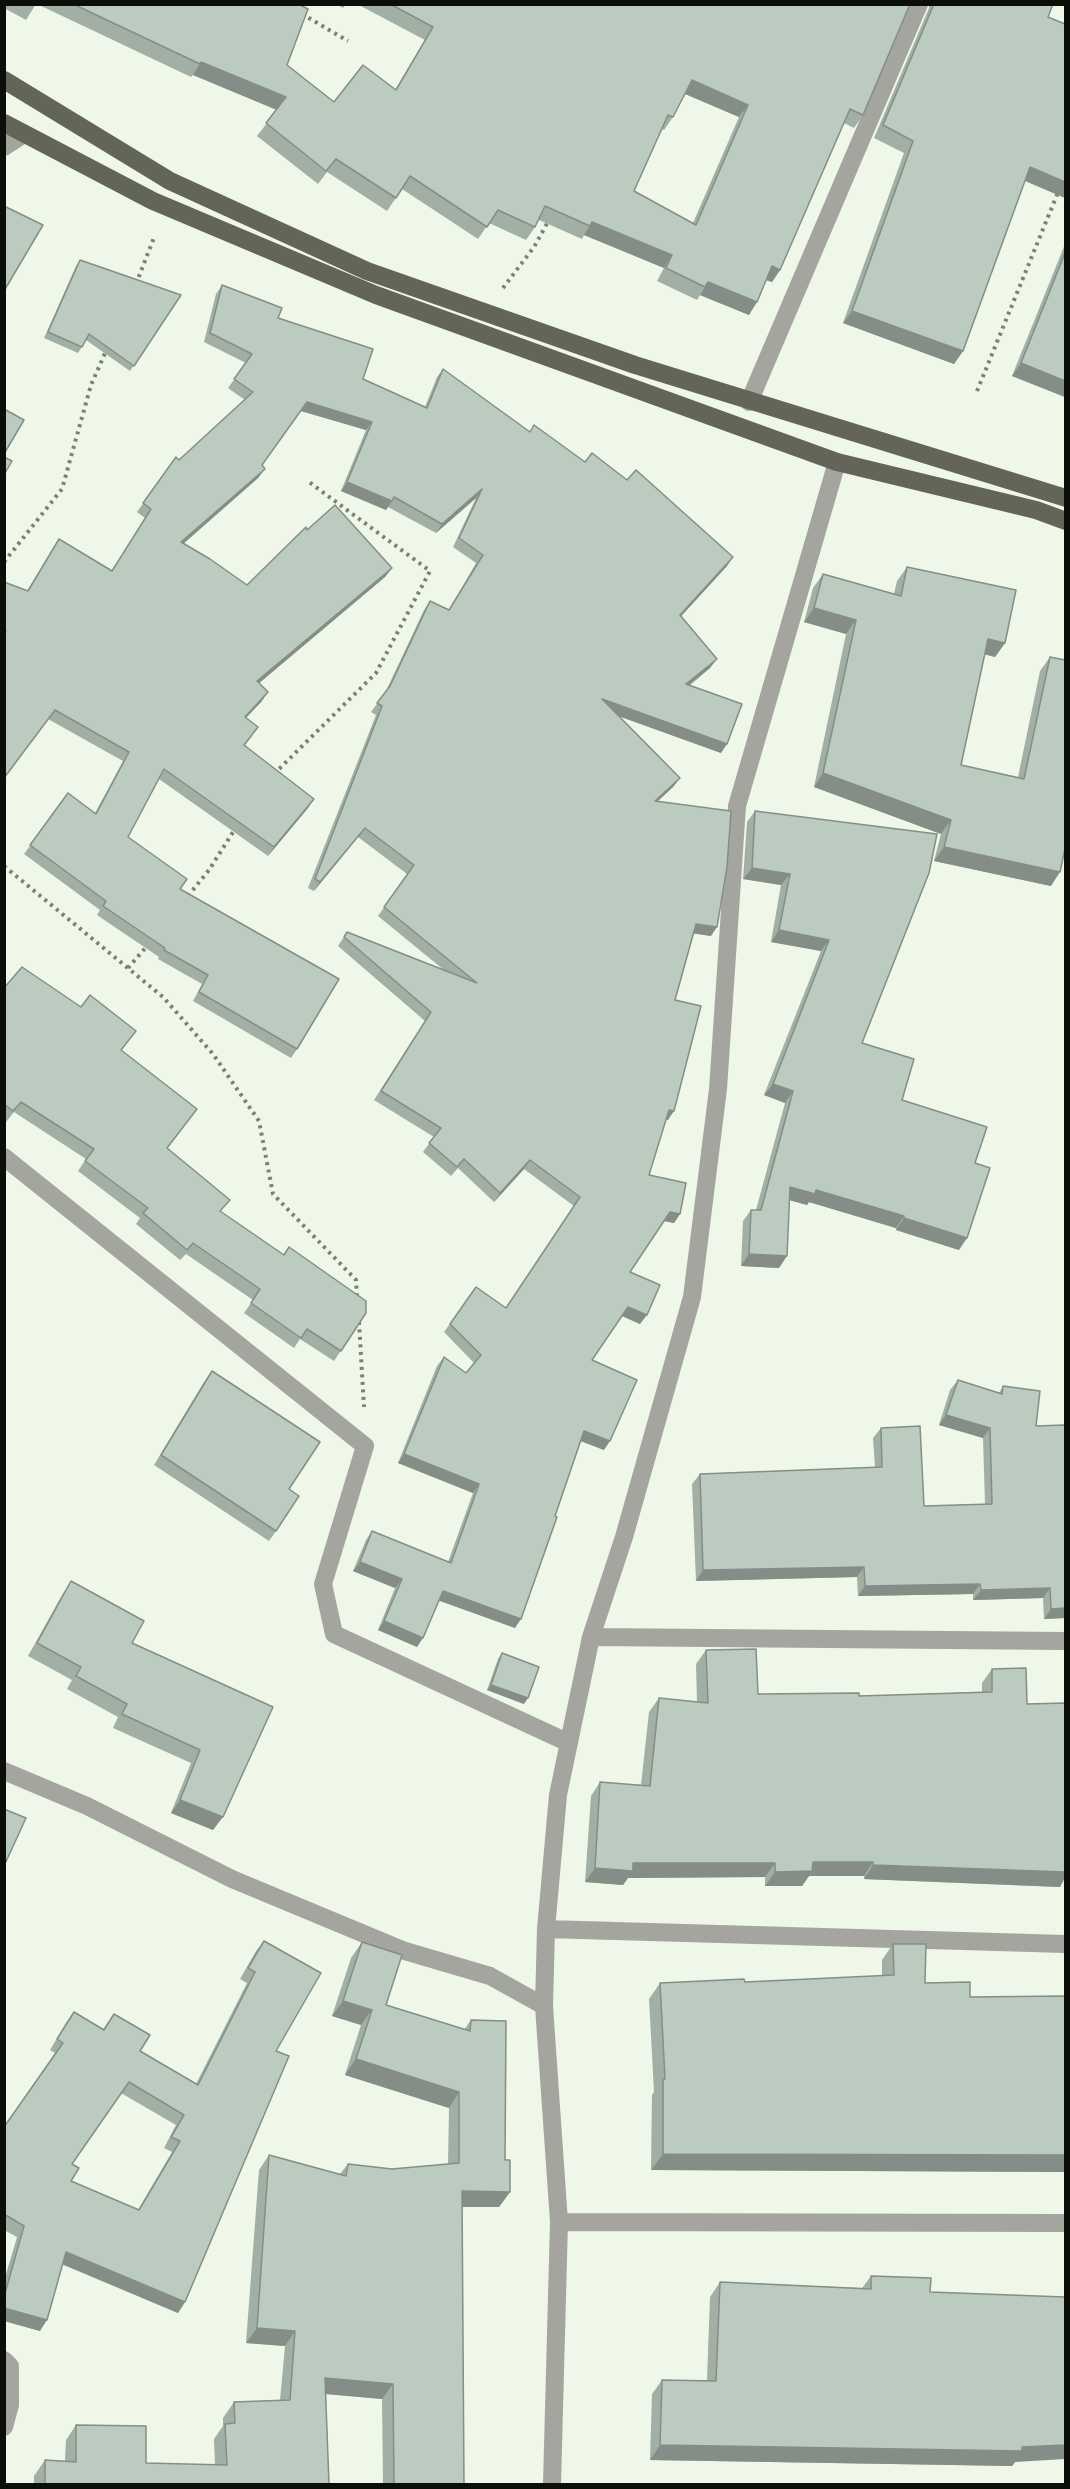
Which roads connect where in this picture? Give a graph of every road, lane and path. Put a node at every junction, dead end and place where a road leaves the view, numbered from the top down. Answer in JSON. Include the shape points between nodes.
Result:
{"nodes":[{"id":1,"x":919,"y":4,"type":"edge"},
{"id":2,"x":295,"y":10,"type":"edge"},
{"id":3,"x":348,"y":41,"type":"dead end"},
{"id":4,"x":4,"y":80,"type":"edge"},
{"id":5,"x":4,"y":123,"type":"edge"},
{"id":6,"x":24,"y":134,"type":"junction"},
{"id":7,"x":4,"y":147,"type":"edge"},
{"id":8,"x":1062,"y":184,"type":"edge"},
{"id":9,"x":166,"y":207,"type":"junction"},
{"id":10,"x":550,"y":218,"type":"edge"},
{"id":11,"x":134,"y":288,"type":"edge"},
{"id":12,"x":484,"y":312,"type":"junction"},
{"id":13,"x":110,"y":342,"type":"edge"},
{"id":14,"x":977,"y":391,"type":"dead end"},
{"id":15,"x":748,"y":402,"type":"junction"},
{"id":16,"x":837,"y":462,"type":"junction"},
{"id":17,"x":309,"y":482,"type":"dead end"},
{"id":18,"x":1065,"y":498,"type":"edge"},
{"id":19,"x":1065,"y":521,"type":"edge"},
{"id":20,"x":4,"y":562,"type":"edge"},
{"id":21,"x":273,"y":774,"type":"edge"},
{"id":22,"x":240,"y":821,"type":"edge"},
{"id":23,"x":4,"y":866,"type":"edge"},
{"id":24,"x":187,"y":897,"type":"edge"},
{"id":25,"x":150,"y":941,"type":"edge"},
{"id":26,"x":128,"y":968,"type":"junction"},
{"id":27,"x":4,"y":1157,"type":"edge"},
{"id":28,"x":358,"y":1302,"type":"edge"},
{"id":29,"x":358,"y":1314,"type":"edge"},
{"id":30,"x":364,"y":1446,"type":"junction"},
{"id":31,"x":591,"y":1637,"type":"junction"},
{"id":32,"x":1065,"y":1641,"type":"edge"},
{"id":33,"x":569,"y":1743,"type":"junction"},
{"id":34,"x":4,"y":1771,"type":"edge"},
{"id":35,"x":546,"y":1929,"type":"junction"},
{"id":36,"x":1065,"y":1944,"type":"edge"},
{"id":37,"x":544,"y":2006,"type":"junction"},
{"id":38,"x":559,"y":2222,"type":"junction"},
{"id":39,"x":1065,"y":2223,"type":"edge"},
{"id":40,"x":4,"y":2360,"type":"edge"},
{"id":41,"x":4,"y":2427,"type":"edge"},
{"id":42,"x":552,"y":2484,"type":"edge"}],
"edges":[{"from":1,"to":15,"type":"street"},
{"from":2,"to":3,"type":"path"},
{"from":4,"to":12,"type":"main road","via":[[170,181],[367,271]]},
{"from":5,"to":6,"type":"main road"},
{"from":6,"to":7,"type":"street"},
{"from":6,"to":9,"type":"main road"},
{"from":8,"to":14,"type":"path"},
{"from":9,"to":11,"type":"path"},
{"from":9,"to":16,"type":"main road","via":[[376,295]]},
{"from":10,"to":12,"type":"path","via":[[534,247]]},
{"from":12,"to":15,"type":"main road"},
{"from":13,"to":20,"type":"path","via":[[91,385],[62,489]]},
{"from":15,"to":18,"type":"main road"},
{"from":16,"to":19,"type":"main road","via":[[1036,510]]},
{"from":16,"to":31,"type":"street","via":[[737,806],[718,1089],[692,1297],[624,1537]]},
{"from":17,"to":21,"type":"path","via":[[430,571],[376,673]]},
{"from":22,"to":24,"type":"path"},
{"from":23,"to":26,"type":"path"},
{"from":25,"to":26,"type":"path"},
{"from":26,"to":28,"type":"path","via":[[163,997],[213,1054],[260,1122],[273,1194],[356,1280]]},
{"from":27,"to":30,"type":"street"},
{"from":29,"to":30,"type":"path"},
{"from":30,"to":33,"type":"street","via":[[323,1584],[334,1634]]},
{"from":31,"to":32,"type":"street"},
{"from":31,"to":33,"type":"street"},
{"from":33,"to":35,"type":"street","via":[[558,1795]]},
{"from":34,"to":37,"type":"street","via":[[87,1806],[232,1879],[405,1951],[490,1976]]},
{"from":35,"to":36,"type":"street"},
{"from":35,"to":37,"type":"street"},
{"from":37,"to":38,"type":"street"},
{"from":38,"to":39,"type":"street"},
{"from":38,"to":42,"type":"street"},
{"from":40,"to":41,"type":"street","via":[[10,2366],[10,2405]]}]}
